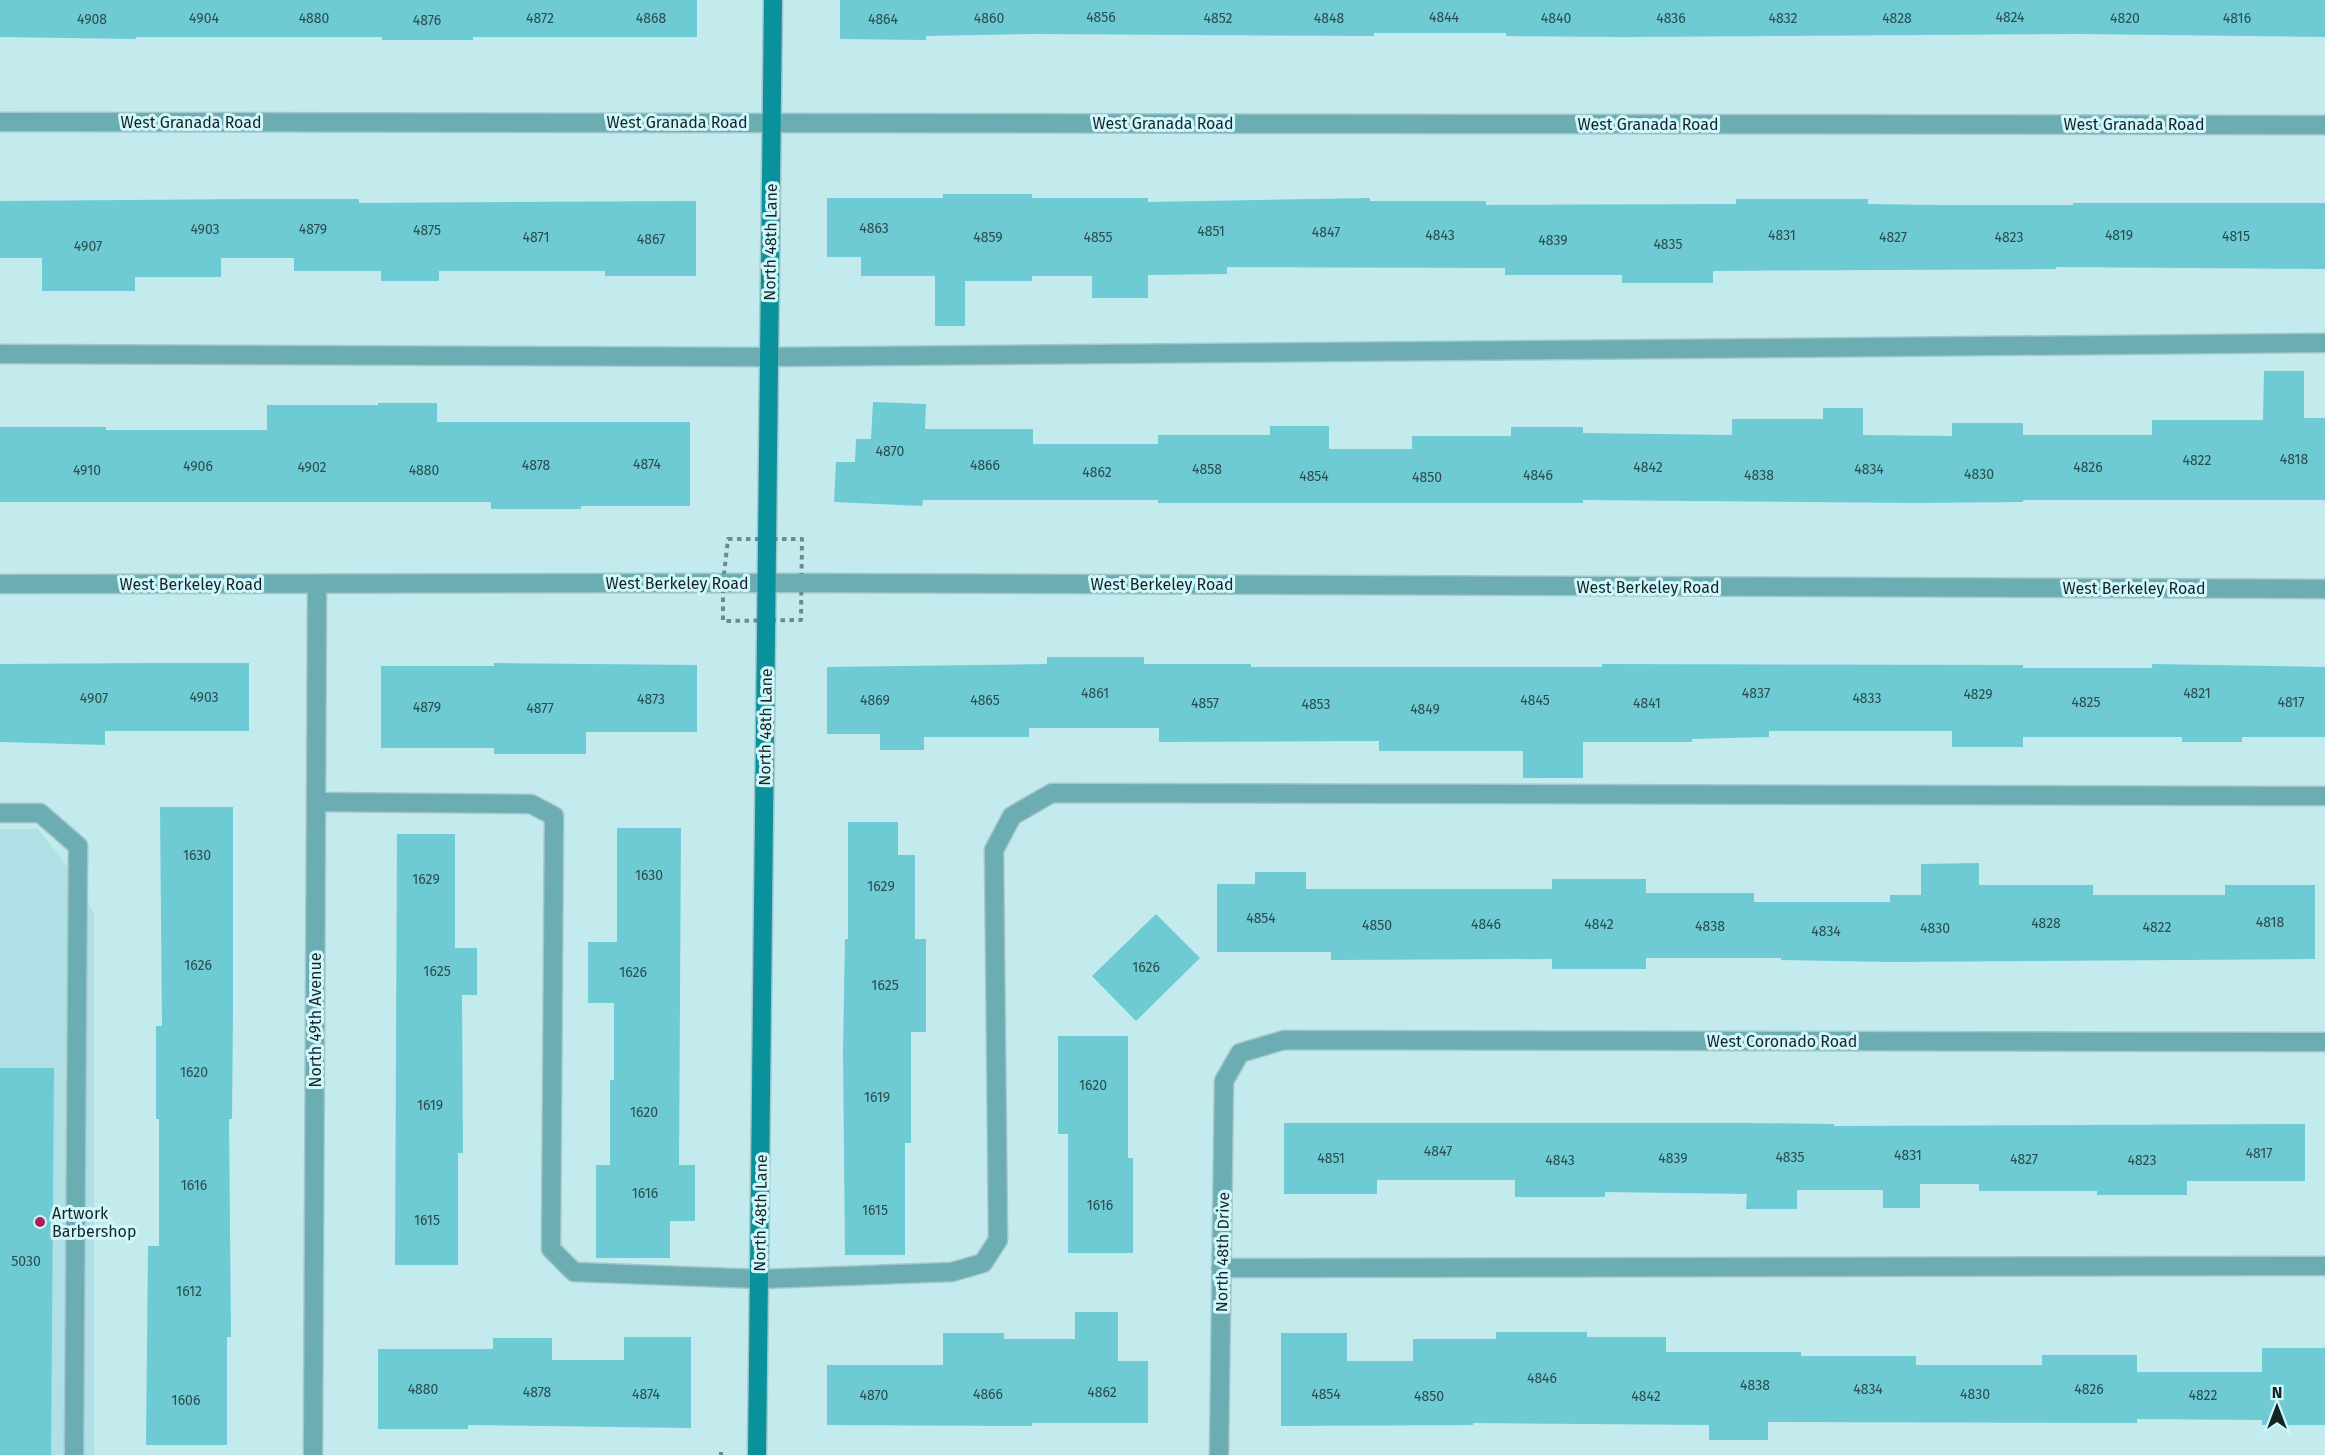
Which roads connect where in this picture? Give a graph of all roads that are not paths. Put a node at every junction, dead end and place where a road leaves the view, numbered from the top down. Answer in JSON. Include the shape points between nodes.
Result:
{"nodes":[{"id":1,"x":773,"y":0,"type":"edge"},
{"id":2,"x":0,"y":122,"type":"edge"},
{"id":3,"x":771,"y":122,"type":"junction"},
{"id":4,"x":2325,"y":125,"type":"edge"},
{"id":5,"x":2325,"y":343,"type":"edge"},
{"id":6,"x":0,"y":354,"type":"edge"},
{"id":7,"x":769,"y":357,"type":"junction"},
{"id":8,"x":767,"y":583,"type":"junction"},
{"id":9,"x":0,"y":584,"type":"edge"},
{"id":10,"x":317,"y":585,"type":"junction"},
{"id":11,"x":2325,"y":589,"type":"edge"},
{"id":12,"x":2325,"y":796,"type":"edge"},
{"id":13,"x":316,"y":802,"type":"junction"},
{"id":14,"x":0,"y":813,"type":"edge"},
{"id":15,"x":2325,"y":1042,"type":"edge"},
{"id":16,"x":1240,"y":1053,"type":"joint"},
{"id":17,"x":2325,"y":1266,"type":"edge"},
{"id":18,"x":1221,"y":1269,"type":"junction"},
{"id":19,"x":759,"y":1279,"type":"junction"},
{"id":20,"x":74,"y":1455,"type":"edge"},
{"id":21,"x":313,"y":1455,"type":"edge"},
{"id":22,"x":758,"y":1455,"type":"edge"},
{"id":23,"x":1219,"y":1455,"type":"edge"}],
"edges":[{"from":1,"to":3,"type":"street","name":"North 48th Lane"},
{"from":2,"to":3,"type":"street","name":"West Granada Road"},
{"from":3,"to":4,"type":"street","name":"West Granada Road"},
{"from":3,"to":7,"type":"street","name":"North 48th Lane"},
{"from":5,"to":7,"type":"street"},
{"from":6,"to":7,"type":"street"},
{"from":7,"to":8,"type":"street","name":"North 48th Lane"},
{"from":8,"to":10,"type":"street","name":"West Berkeley Road"},
{"from":8,"to":11,"type":"street","name":"West Berkeley Road"},
{"from":8,"to":19,"type":"street","name":"North 48th Lane"},
{"from":9,"to":10,"type":"street","name":"West Berkeley Road"},
{"from":10,"to":13,"type":"street","name":"North 49th Avenue"},
{"from":12,"to":19,"type":"street","via":[[1052,793],[1012,816],[994,850],[998,1240],[983,1263],[952,1272]]},
{"from":13,"to":19,"type":"street","via":[[531,804],[554,816],[551,1249],[574,1272]]},
{"from":13,"to":21,"type":"street","name":"North 49th Avenue"},
{"from":14,"to":20,"type":"street","via":[[40,813],[78,846]]},
{"from":15,"to":16,"type":"street","name":"West Coronado Road","via":[[1284,1040]]},
{"from":16,"to":18,"type":"street","name":"North 48th Drive","via":[[1224,1081]]},
{"from":17,"to":18,"type":"street"},
{"from":18,"to":23,"type":"street","name":"North 48th Drive"},
{"from":19,"to":22,"type":"street","name":"North 48th Lane"}]}
